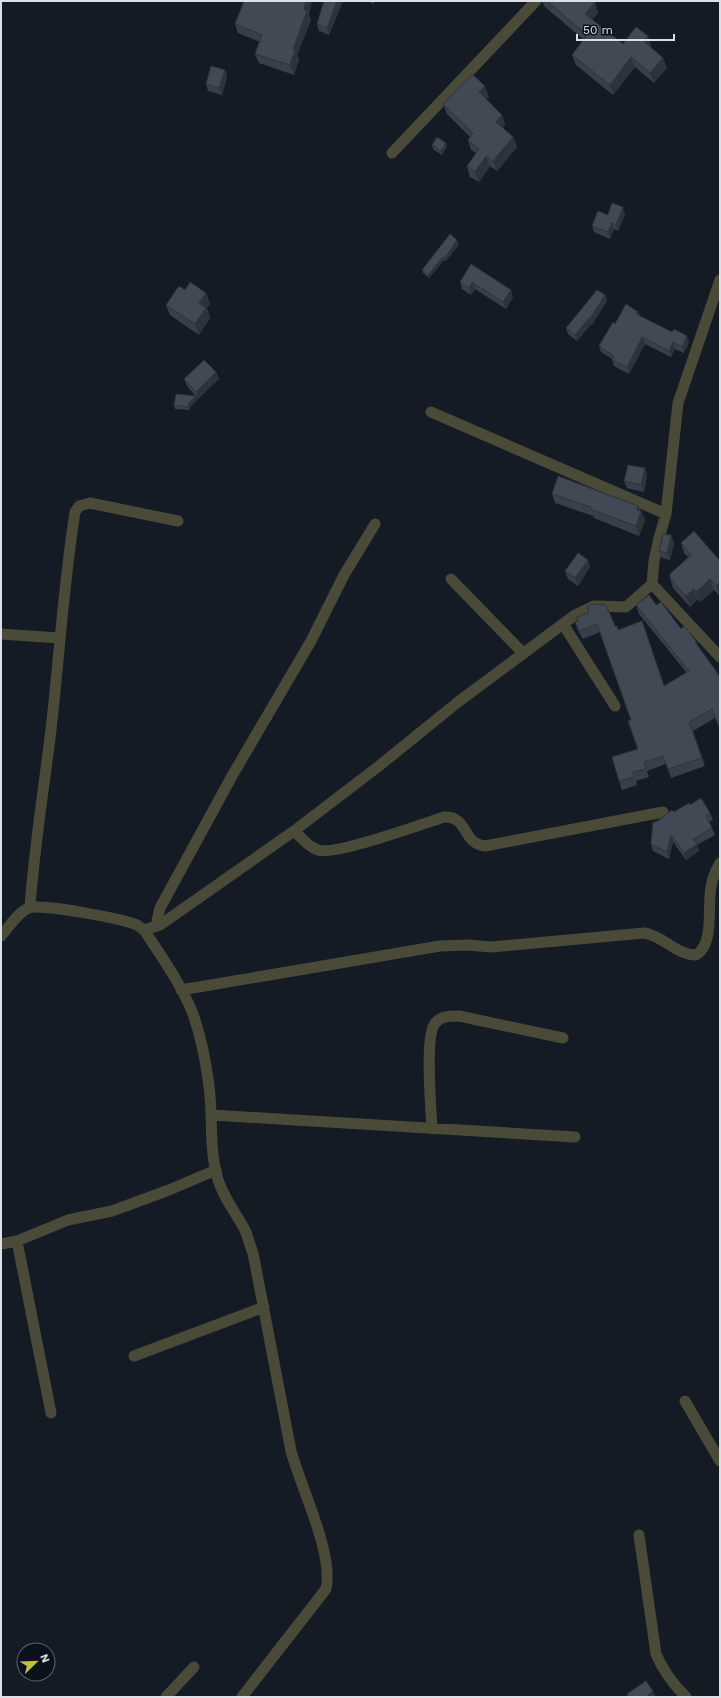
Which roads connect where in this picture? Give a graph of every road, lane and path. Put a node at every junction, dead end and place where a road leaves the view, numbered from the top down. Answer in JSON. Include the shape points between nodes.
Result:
{"nodes":[{"id":1,"x":536,"y":1,"type":"edge"},
{"id":2,"x":392,"y":153,"type":"dead end"},
{"id":3,"x":720,"y":280,"type":"edge"},
{"id":4,"x":431,"y":412,"type":"dead end"},
{"id":5,"x":666,"y":514,"type":"junction"},
{"id":6,"x":178,"y":521,"type":"dead end"},
{"id":7,"x":375,"y":524,"type":"dead end"},
{"id":8,"x":451,"y":579,"type":"dead end"},
{"id":9,"x":652,"y":584,"type":"junction"},
{"id":10,"x":563,"y":624,"type":"junction"},
{"id":11,"x":1,"y":634,"type":"edge"},
{"id":12,"x":59,"y":638,"type":"junction"},
{"id":13,"x":523,"y":653,"type":"junction"},
{"id":14,"x":720,"y":657,"type":"edge"},
{"id":15,"x":615,"y":706,"type":"dead end"},
{"id":16,"x":663,"y":812,"type":"dead end"},
{"id":17,"x":294,"y":831,"type":"junction"},
{"id":18,"x":720,"y":863,"type":"edge"},
{"id":19,"x":30,"y":907,"type":"junction"},
{"id":20,"x":160,"y":926,"type":"junction"},
{"id":21,"x":144,"y":930,"type":"junction"},
{"id":22,"x":1,"y":936,"type":"edge"},
{"id":23,"x":181,"y":990,"type":"junction"},
{"id":24,"x":563,"y":1038,"type":"dead end"},
{"id":25,"x":212,"y":1115,"type":"junction"},
{"id":26,"x":432,"y":1129,"type":"junction"},
{"id":27,"x":575,"y":1137,"type":"dead end"},
{"id":28,"x":216,"y":1170,"type":"junction"},
{"id":29,"x":17,"y":1241,"type":"junction"},
{"id":30,"x":1,"y":1244,"type":"edge"},
{"id":31,"x":264,"y":1307,"type":"junction"},
{"id":32,"x":134,"y":1356,"type":"dead end"},
{"id":33,"x":685,"y":1401,"type":"dead end"},
{"id":34,"x":51,"y":1413,"type":"dead end"},
{"id":35,"x":720,"y":1461,"type":"edge"},
{"id":36,"x":639,"y":1535,"type":"dead end"},
{"id":37,"x":194,"y":1667,"type":"dead end"},
{"id":38,"x":166,"y":1697,"type":"edge"},
{"id":39,"x":242,"y":1697,"type":"edge"},
{"id":40,"x":686,"y":1697,"type":"edge"}],
"edges":[{"from":1,"to":2,"type":"street"},
{"from":3,"to":5,"type":"street","via":[[678,403]]},
{"from":4,"to":5,"type":"street"},
{"from":5,"to":9,"type":"street","via":[[654,561]]},
{"from":6,"to":12,"type":"street","via":[[90,503],[79,506],[73,519]]},
{"from":7,"to":20,"type":"street","via":[[344,575],[311,641],[232,776],[160,908],[157,920]]},
{"from":8,"to":13,"type":"street"},
{"from":9,"to":10,"type":"street","via":[[626,607],[594,606]]},
{"from":9,"to":14,"type":"street"},
{"from":10,"to":13,"type":"street"},
{"from":10,"to":15,"type":"street"},
{"from":11,"to":12,"type":"street"},
{"from":12,"to":19,"type":"street"},
{"from":13,"to":17,"type":"street"},
{"from":16,"to":17,"type":"street","via":[[485,846],[473,842],[462,824],[452,817],[444,817],[364,843],[325,850],[314,848]]},
{"from":17,"to":20,"type":"street"},
{"from":18,"to":23,"type":"street","via":[[711,887],[707,937],[696,955],[684,954],[644,933],[491,947],[456,945],[314,966]]},
{"from":19,"to":21,"type":"street","via":[[112,918],[137,925]]},
{"from":19,"to":22,"type":"street","via":[[24,910]]},
{"from":20,"to":21,"type":"street"},
{"from":21,"to":23,"type":"street"},
{"from":23,"to":25,"type":"street","via":[[193,1014],[203,1048]]},
{"from":24,"to":26,"type":"street","via":[[459,1016],[444,1017],[434,1025],[429,1044]]},
{"from":25,"to":26,"type":"street","via":[[387,1124]]},
{"from":25,"to":28,"type":"street","via":[[212,1148]]},
{"from":26,"to":27,"type":"street"},
{"from":28,"to":29,"type":"street","via":[[120,1208],[68,1220]]},
{"from":28,"to":31,"type":"street","via":[[217,1178],[245,1231],[253,1253]]},
{"from":29,"to":30,"type":"street"},
{"from":29,"to":34,"type":"street"},
{"from":31,"to":32,"type":"street"},
{"from":31,"to":39,"type":"street","via":[[296,1470],[320,1535],[328,1578],[326,1589]]},
{"from":33,"to":35,"type":"street"},
{"from":36,"to":40,"type":"street","via":[[656,1654],[673,1683]]},
{"from":37,"to":38,"type":"street"}]}
